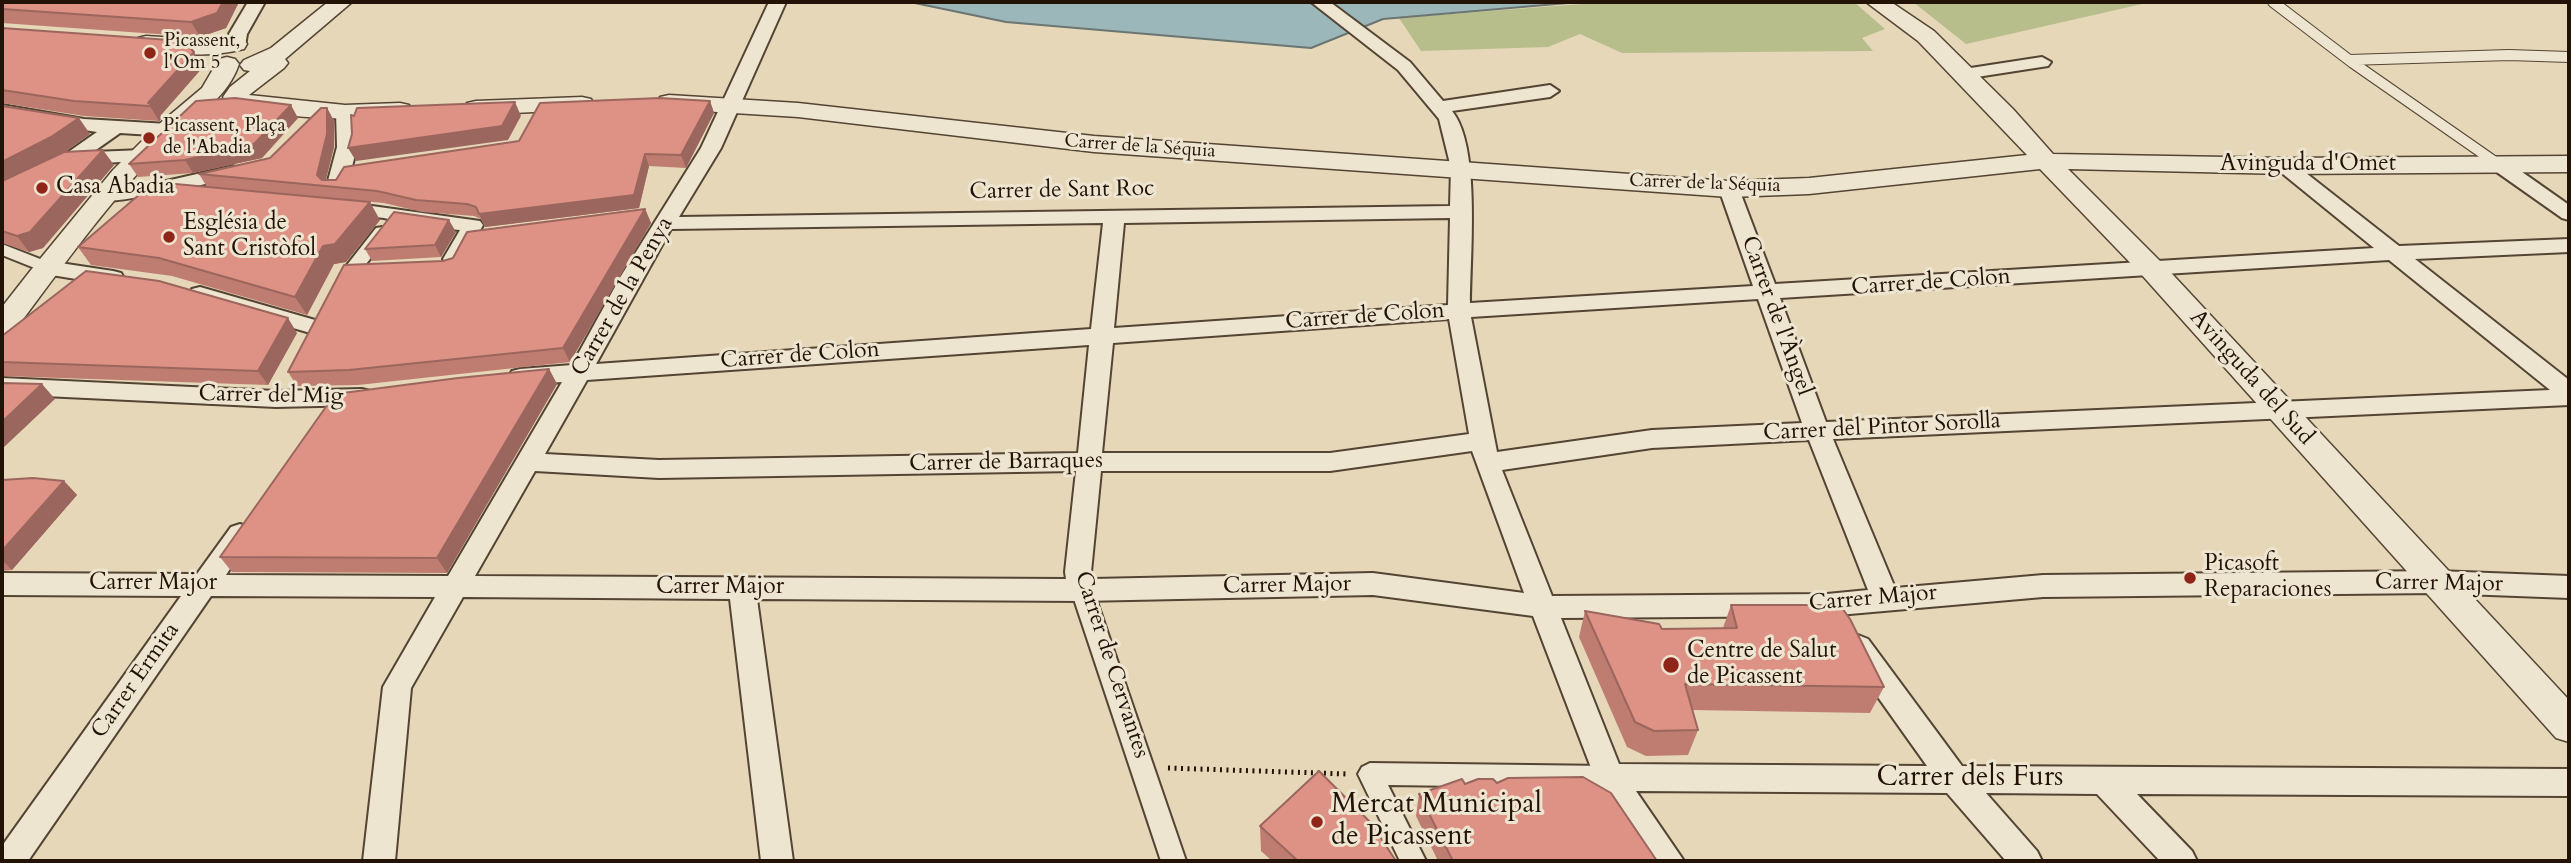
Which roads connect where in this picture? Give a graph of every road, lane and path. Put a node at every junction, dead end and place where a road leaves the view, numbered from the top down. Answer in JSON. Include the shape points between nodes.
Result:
{"nodes":[{"id":1,"x":256,"y":2,"type":"edge"},
{"id":2,"x":341,"y":2,"type":"edge"},
{"id":3,"x":777,"y":2,"type":"edge"},
{"id":4,"x":1320,"y":2,"type":"edge"},
{"id":5,"x":2273,"y":2,"type":"edge"},
{"id":6,"x":1891,"y":5,"type":"edge"},
{"id":7,"x":121,"y":41,"type":"edge"},
{"id":8,"x":274,"y":48,"type":"junction"},
{"id":9,"x":2569,"y":57,"type":"edge"},
{"id":10,"x":2348,"y":60,"type":"junction"},
{"id":11,"x":229,"y":62,"type":"junction"},
{"id":12,"x":2042,"y":62,"type":"dead end"},
{"id":13,"x":1964,"y":74,"type":"junction"},
{"id":14,"x":1550,"y":91,"type":"dead end"},
{"id":15,"x":640,"y":102,"type":"edge"},
{"id":16,"x":604,"y":103,"type":"edge"},
{"id":17,"x":732,"y":104,"type":"junction"},
{"id":18,"x":1438,"y":107,"type":"junction"},
{"id":19,"x":453,"y":109,"type":"edge"},
{"id":20,"x":417,"y":110,"type":"edge"},
{"id":21,"x":2,"y":111,"type":"edge"},
{"id":22,"x":334,"y":111,"type":"junction"},
{"id":23,"x":115,"y":128,"type":"junction"},
{"id":24,"x":305,"y":128,"type":"edge"},
{"id":25,"x":167,"y":130,"type":"junction"},
{"id":26,"x":143,"y":156,"type":"junction"},
{"id":27,"x":71,"y":159,"type":"junction"},
{"id":28,"x":2046,"y":161,"type":"junction"},
{"id":29,"x":2498,"y":164,"type":"junction"},
{"id":30,"x":2569,"y":164,"type":"edge"},
{"id":31,"x":2286,"y":166,"type":"junction"},
{"id":32,"x":256,"y":167,"type":"edge"},
{"id":33,"x":365,"y":168,"type":"edge"},
{"id":34,"x":1461,"y":168,"type":"junction"},
{"id":35,"x":340,"y":172,"type":"junction"},
{"id":36,"x":1729,"y":189,"type":"junction"},
{"id":37,"x":151,"y":190,"type":"junction"},
{"id":38,"x":2,"y":194,"type":"edge"},
{"id":39,"x":108,"y":194,"type":"junction"},
{"id":40,"x":220,"y":197,"type":"edge"},
{"id":41,"x":1459,"y":212,"type":"junction"},
{"id":42,"x":2569,"y":214,"type":"edge"},
{"id":43,"x":396,"y":215,"type":"junction"},
{"id":44,"x":1114,"y":215,"type":"junction"},
{"id":45,"x":661,"y":217,"type":"junction"},
{"id":46,"x":494,"y":235,"type":"edge"},
{"id":47,"x":466,"y":238,"type":"junction"},
{"id":48,"x":2569,"y":245,"type":"edge"},
{"id":49,"x":2394,"y":253,"type":"junction"},
{"id":50,"x":6,"y":254,"type":"edge"},
{"id":51,"x":436,"y":267,"type":"edge"},
{"id":52,"x":47,"y":268,"type":"junction"},
{"id":53,"x":380,"y":268,"type":"edge"},
{"id":54,"x":2151,"y":268,"type":"junction"},
{"id":55,"x":346,"y":275,"type":"joint"},
{"id":56,"x":132,"y":280,"type":"edge"},
{"id":57,"x":184,"y":290,"type":"edge"},
{"id":58,"x":1769,"y":293,"type":"junction"},
{"id":59,"x":326,"y":304,"type":"edge"},
{"id":60,"x":1459,"y":311,"type":"junction"},
{"id":61,"x":2,"y":327,"type":"edge"},
{"id":62,"x":314,"y":327,"type":"junction"},
{"id":63,"x":1101,"y":335,"type":"junction"},
{"id":64,"x":301,"y":351,"type":"edge"},
{"id":65,"x":580,"y":372,"type":"junction"},
{"id":66,"x":289,"y":375,"type":"edge"},
{"id":67,"x":491,"y":379,"type":"edge"},
{"id":68,"x":2,"y":386,"type":"edge"},
{"id":69,"x":2569,"y":394,"type":"edge"},
{"id":70,"x":382,"y":395,"type":"edge"},
{"id":71,"x":276,"y":399,"type":"junction"},
{"id":72,"x":2279,"y":409,"type":"junction"},
{"id":73,"x":1817,"y":430,"type":"junction"},
{"id":74,"x":1485,"y":452,"type":"junction"},
{"id":75,"x":527,"y":462,"type":"junction"},
{"id":76,"x":1088,"y":462,"type":"junction"},
{"id":77,"x":258,"y":508,"type":"edge"},
{"id":78,"x":2437,"y":582,"type":"junction"},
{"id":79,"x":2,"y":584,"type":"edge"},
{"id":80,"x":204,"y":584,"type":"junction"},
{"id":81,"x":456,"y":585,"type":"junction"},
{"id":82,"x":2569,"y":587,"type":"edge"},
{"id":83,"x":742,"y":588,"type":"junction"},
{"id":84,"x":1082,"y":590,"type":"junction"},
{"id":85,"x":1885,"y":598,"type":"junction"},
{"id":86,"x":1828,"y":605,"type":"junction"},
{"id":87,"x":1545,"y":607,"type":"junction"},
{"id":88,"x":2569,"y":726,"type":"edge"},
{"id":89,"x":1144,"y":767,"type":"junction"},
{"id":90,"x":1370,"y":774,"type":"junction"},
{"id":91,"x":1609,"y":777,"type":"junction"},
{"id":92,"x":1954,"y":779,"type":"junction"},
{"id":93,"x":2104,"y":780,"type":"junction"},
{"id":94,"x":2569,"y":782,"type":"edge"},
{"id":95,"x":10,"y":861,"type":"edge"},
{"id":96,"x":379,"y":861,"type":"edge"},
{"id":97,"x":777,"y":861,"type":"edge"},
{"id":98,"x":1174,"y":861,"type":"edge"},
{"id":99,"x":1413,"y":861,"type":"edge"},
{"id":100,"x":1668,"y":861,"type":"edge"},
{"id":101,"x":2026,"y":861,"type":"edge"},
{"id":102,"x":2181,"y":861,"type":"edge"}],
"edges":[{"from":1,"to":11,"type":"street"},
{"from":2,"to":8,"type":"street"},
{"from":3,"to":17,"type":"street","name":"Carrer de la Penya"},
{"from":4,"to":18,"type":"street","via":[[1404,66]]},
{"from":5,"to":10,"type":"lane"},
{"from":6,"to":13,"type":"street","name":"Avinguda del Sud"},
{"from":7,"to":11,"type":"street"},
{"from":8,"to":11,"type":"street"},
{"from":8,"to":11,"type":"street","via":[[276,62],[238,92]]},
{"from":9,"to":10,"type":"lane"},
{"from":10,"to":29,"type":"lane"},
{"from":11,"to":22,"type":"street","via":[[250,104]]},
{"from":11,"to":25,"type":"street","via":[[195,108]]},
{"from":12,"to":13,"type":"street"},
{"from":13,"to":28,"type":"street","name":"Avinguda del Sud"},
{"from":14,"to":18,"type":"street"},
{"from":15,"to":17,"type":"street","name":"Carrer de la Séquia"},
{"from":16,"to":19,"type":"street","via":[[533,116]]},
{"from":17,"to":34,"type":"street","name":"Carrer de la Séquia","via":[[1094,144]]},
{"from":17,"to":45,"type":"street","name":"Carrer de la Penya","via":[[711,148]]},
{"from":18,"to":34,"type":"street","via":[[1448,118]]},
{"from":20,"to":22,"type":"street"},
{"from":21,"to":23,"type":"street"},
{"from":22,"to":24,"type":"street"},
{"from":22,"to":35,"type":"street","via":[[347,147]]},
{"from":23,"to":25,"type":"street"},
{"from":23,"to":27,"type":"street"},
{"from":25,"to":26,"type":"street"},
{"from":26,"to":27,"type":"street"},
{"from":26,"to":39,"type":"street"},
{"from":27,"to":38,"type":"street"},
{"from":28,"to":31,"type":"street","name":"Avinguda d'Omet"},
{"from":28,"to":36,"type":"street","name":"Carrer de la Séquia","via":[[1821,185]]},
{"from":28,"to":54,"type":"street","name":"Avinguda del Sud"},
{"from":29,"to":30,"type":"street","name":"Avinguda d'Omet"},
{"from":29,"to":31,"type":"street","name":"Avinguda d'Omet"},
{"from":29,"to":42,"type":"street"},
{"from":31,"to":49,"type":"street"},
{"from":32,"to":37,"type":"street"},
{"from":33,"to":35,"type":"street"},
{"from":34,"to":36,"type":"street","name":"Carrer de la Séquia"},
{"from":34,"to":41,"type":"street"},
{"from":35,"to":43,"type":"street","via":[[324,206]]},
{"from":36,"to":58,"type":"street","name":"Carrer de l'Àngel"},
{"from":37,"to":39,"type":"street"},
{"from":37,"to":40,"type":"street"},
{"from":39,"to":52,"type":"street"},
{"from":41,"to":44,"type":"street","name":"Carrer de Sant Roc"},
{"from":41,"to":60,"type":"street"},
{"from":43,"to":47,"type":"street","via":[[474,225]]},
{"from":43,"to":55,"type":"street"},
{"from":44,"to":45,"type":"street","name":"Carrer de Sant Roc"},
{"from":44,"to":63,"type":"street","name":"Carrer de Cervantes"},
{"from":45,"to":65,"type":"street","name":"Carrer de la Penya"},
{"from":46,"to":47,"type":"street"},
{"from":47,"to":51,"type":"street","via":[[450,266]]},
{"from":48,"to":49,"type":"street","name":"Carrer de Colon"},
{"from":49,"to":54,"type":"street","name":"Carrer de Colon"},
{"from":49,"to":69,"type":"street"},
{"from":50,"to":52,"type":"street"},
{"from":52,"to":56,"type":"street"},
{"from":52,"to":61,"type":"street"},
{"from":53,"to":55,"type":"street"},
{"from":54,"to":58,"type":"street","name":"Carrer de Colon"},
{"from":54,"to":72,"type":"street","name":"Avinguda del Sud"},
{"from":57,"to":62,"type":"street"},
{"from":58,"to":60,"type":"street","name":"Carrer de Colon"},
{"from":58,"to":73,"type":"street","name":"Carrer de l'Àngel"},
{"from":59,"to":62,"type":"street"},
{"from":60,"to":63,"type":"street","name":"Carrer de Colon"},
{"from":60,"to":74,"type":"street"},
{"from":62,"to":64,"type":"street"},
{"from":63,"to":65,"type":"street","name":"Carrer de Colon"},
{"from":63,"to":76,"type":"street","name":"Carrer de Cervantes"},
{"from":65,"to":67,"type":"street"},
{"from":65,"to":75,"type":"street","name":"Carrer de la Penya"},
{"from":66,"to":71,"type":"street"},
{"from":68,"to":71,"type":"street","name":"Carrer del Mig"},
{"from":69,"to":72,"type":"street","name":"Carrer del Pintor Sorolla"},
{"from":70,"to":71,"type":"street","name":"Carrer del Mig","via":[[328,410]]},
{"from":72,"to":73,"type":"street","name":"Carrer del Pintor Sorolla"},
{"from":72,"to":78,"type":"street","name":"Avinguda del Sud"},
{"from":73,"to":74,"type":"street","name":"Carrer del Pintor Sorolla"},
{"from":73,"to":85,"type":"street","name":"Carrer de l'Àngel"},
{"from":74,"to":76,"type":"street","name":"Carrer de Barraques","via":[[1330,462]]},
{"from":74,"to":87,"type":"street"},
{"from":75,"to":76,"type":"street","name":"Carrer de Barraques","via":[[659,469]]},
{"from":75,"to":81,"type":"street","name":"Carrer de la Penya"},
{"from":76,"to":84,"type":"street","name":"Carrer de Cervantes","via":[[1078,572]]},
{"from":77,"to":80,"type":"street","name":"Carrer Ermita"},
{"from":78,"to":82,"type":"street","name":"Carrer Major"},
{"from":78,"to":85,"type":"street","name":"Carrer Major","via":[[2043,586]]},
{"from":78,"to":88,"type":"street","name":"Avinguda del Sud"},
{"from":79,"to":80,"type":"street","name":"Carrer Major"},
{"from":80,"to":81,"type":"street","name":"Carrer Major"},
{"from":80,"to":95,"type":"street","name":"Carrer Ermita"},
{"from":81,"to":83,"type":"street","name":"Carrer Major"},
{"from":81,"to":96,"type":"street","name":"Carrer de la Penya","via":[[397,687]]},
{"from":83,"to":84,"type":"street","name":"Carrer Major"},
{"from":83,"to":97,"type":"street"},
{"from":84,"to":87,"type":"street","name":"Carrer Major","via":[[1373,584]]},
{"from":84,"to":89,"type":"street","name":"Carrer de Cervantes"},
{"from":85,"to":86,"type":"street","name":"Carrer Major"},
{"from":86,"to":87,"type":"street","name":"Carrer Major"},
{"from":86,"to":92,"type":"street"},
{"from":87,"to":91,"type":"street"},
{"from":89,"to":90,"type":"path"},
{"from":89,"to":98,"type":"street","name":"Carrer de Cervantes"},
{"from":90,"to":91,"type":"street","name":"Carrer dels Furs"},
{"from":90,"to":99,"type":"street"},
{"from":91,"to":92,"type":"street","name":"Carrer dels Furs"},
{"from":91,"to":100,"type":"street"},
{"from":92,"to":93,"type":"street","name":"Carrer dels Furs"},
{"from":92,"to":101,"type":"street"},
{"from":93,"to":94,"type":"street","name":"Carrer dels Furs"},
{"from":93,"to":102,"type":"street"}]}
